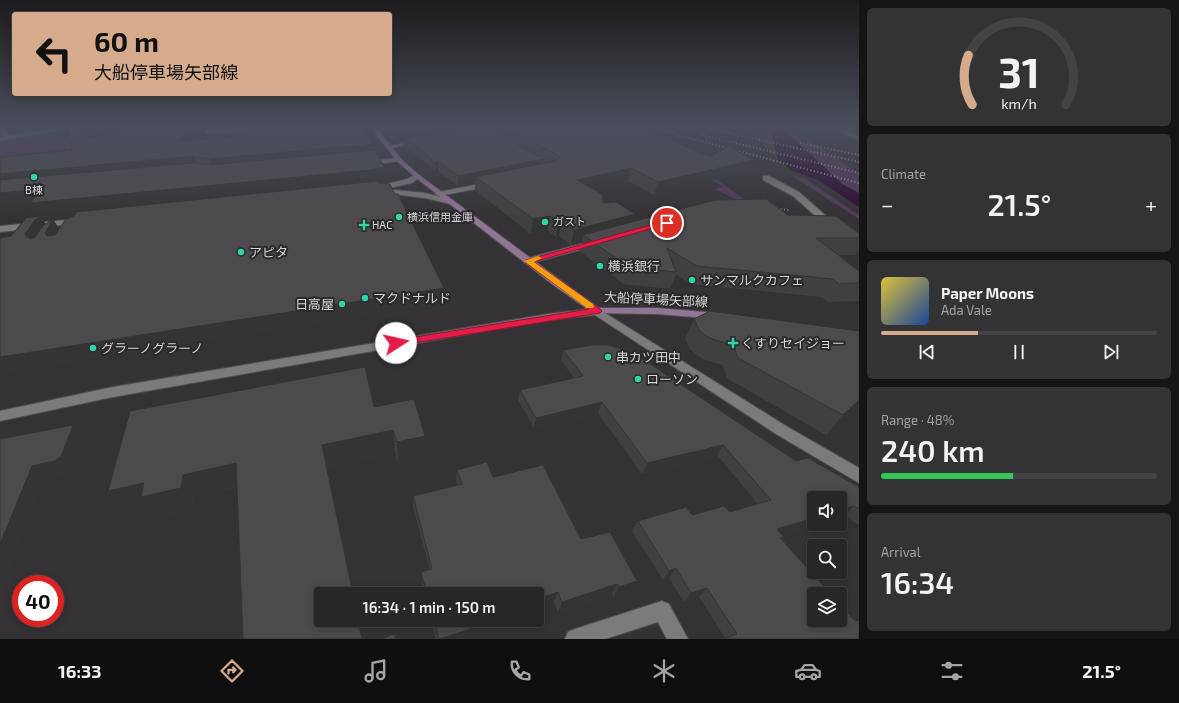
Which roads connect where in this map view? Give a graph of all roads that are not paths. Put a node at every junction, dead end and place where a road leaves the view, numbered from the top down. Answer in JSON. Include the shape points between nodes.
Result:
{"nodes":[{"id":1,"x":396,"y":157,"type":"edge"},
{"id":2,"x":398,"y":160,"type":"junction"},
{"id":3,"x":361,"y":164,"type":"edge"},
{"id":4,"x":417,"y":176,"type":"junction"},
{"id":5,"x":766,"y":178,"type":"dead end"},
{"id":6,"x":499,"y":182,"type":"edge"},
{"id":7,"x":439,"y":194,"type":"junction"},
{"id":8,"x":450,"y":202,"type":"junction"},
{"id":9,"x":83,"y":220,"type":"edge"},
{"id":10,"x":25,"y":226,"type":"junction"},
{"id":11,"x":67,"y":226,"type":"junction"},
{"id":12,"x":0,"y":229,"type":"edge"},
{"id":13,"x":837,"y":230,"type":"edge"},
{"id":14,"x":606,"y":240,"type":"edge"},
{"id":15,"x":528,"y":261,"type":"junction"},
{"id":16,"x":597,"y":311,"type":"junction"},
{"id":17,"x":731,"y":317,"type":"edge"},
{"id":18,"x":0,"y":416,"type":"edge"},
{"id":19,"x":859,"y":476,"type":"edge"},
{"id":20,"x":575,"y":639,"type":"edge"},
{"id":21,"x":678,"y":639,"type":"edge"}],
"edges":[{"from":1,"to":2,"type":"main road","name":"大船停車場矢部線"},
{"from":2,"to":3,"type":"street"},
{"from":2,"to":4,"type":"main road","name":"大船停車場矢部線"},
{"from":4,"to":7,"type":"main road","name":"大船停車場矢部線"},
{"from":4,"to":8,"type":"street","via":[[409,181],[368,190],[419,194]]},
{"from":5,"to":13,"type":"street","via":[[796,194]]},
{"from":6,"to":7,"type":"street"},
{"from":7,"to":8,"type":"main road","name":"大船停車場矢部線"},
{"from":8,"to":15,"type":"main road","name":"大船停車場矢部線"},
{"from":9,"to":11,"type":"street"},
{"from":10,"to":11,"type":"street"},
{"from":10,"to":11,"type":"street","via":[[46,235]]},
{"from":10,"to":12,"type":"street"},
{"from":14,"to":15,"type":"street"},
{"from":15,"to":16,"type":"main road","name":"大船停車場矢部線"},
{"from":16,"to":17,"type":"main road","name":"大船停車場矢部線","via":[[657,311]]},
{"from":16,"to":18,"type":"street","via":[[541,318],[113,392]]},
{"from":16,"to":19,"type":"street","via":[[781,430]]},
{"from":20,"to":21,"type":"street","via":[[662,611]]}]}
